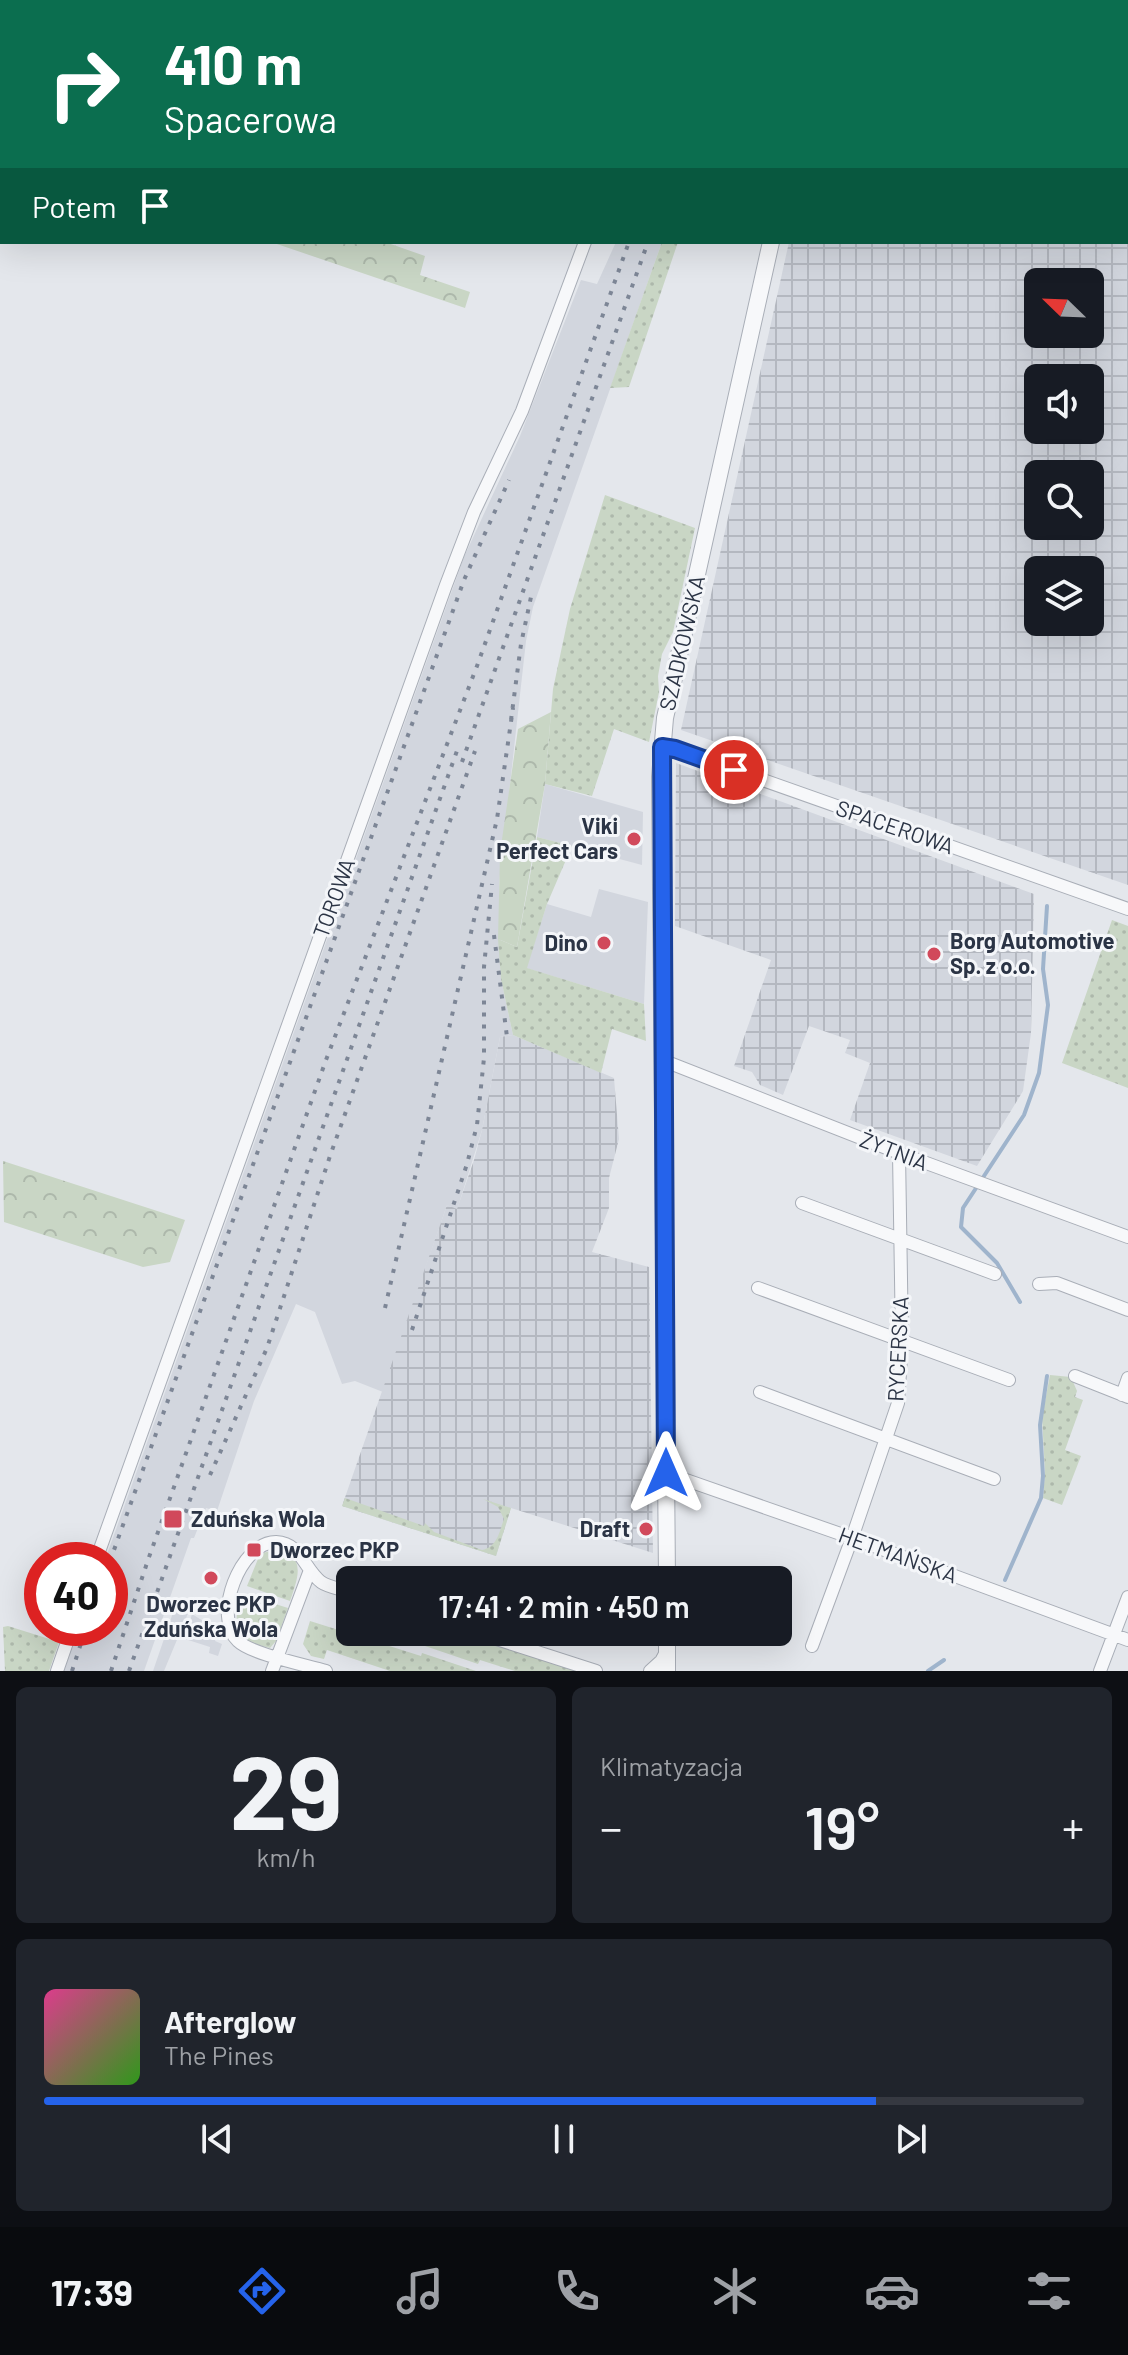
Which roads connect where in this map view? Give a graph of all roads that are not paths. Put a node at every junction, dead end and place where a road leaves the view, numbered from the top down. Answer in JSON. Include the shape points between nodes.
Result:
{"nodes":[{"id":1,"x":584,"y":244,"type":"edge"},
{"id":2,"x":771,"y":244,"type":"edge"},
{"id":3,"x":662,"y":747,"type":"junction"},
{"id":4,"x":1128,"y":909,"type":"edge"},
{"id":5,"x":662,"y":1060,"type":"junction"},
{"id":6,"x":899,"y":1153,"type":"junction"},
{"id":7,"x":802,"y":1203,"type":"dead end"},
{"id":8,"x":1128,"y":1237,"type":"edge"},
{"id":9,"x":902,"y":1240,"type":"junction"},
{"id":10,"x":995,"y":1274,"type":"dead end"},
{"id":11,"x":1039,"y":1284,"type":"dead end"},
{"id":12,"x":758,"y":1288,"type":"dead end"},
{"id":13,"x":1128,"y":1310,"type":"edge"},
{"id":14,"x":902,"y":1342,"type":"junction"},
{"id":15,"x":1075,"y":1376,"type":"dead end"},
{"id":16,"x":1128,"y":1378,"type":"edge"},
{"id":17,"x":1009,"y":1380,"type":"dead end"},
{"id":18,"x":760,"y":1392,"type":"dead end"},
{"id":19,"x":1125,"y":1396,"type":"edge"},
{"id":20,"x":886,"y":1438,"type":"junction"},
{"id":21,"x":666,"y":1473,"type":"junction"},
{"id":22,"x":994,"y":1479,"type":"dead end"},
{"id":23,"x":852,"y":1538,"type":"junction"},
{"id":24,"x":102,"y":1542,"type":"edge"},
{"id":25,"x":667,"y":1566,"type":"edge"},
{"id":26,"x":310,"y":1570,"type":"junction"},
{"id":27,"x":336,"y":1587,"type":"edge"},
{"id":28,"x":1128,"y":1597,"type":"edge"},
{"id":29,"x":1114,"y":1635,"type":"junction"},
{"id":30,"x":1128,"y":1640,"type":"edge"},
{"id":31,"x":66,"y":1646,"type":"edge"},
{"id":32,"x":518,"y":1646,"type":"edge"},
{"id":33,"x":667,"y":1646,"type":"edge"},
{"id":34,"x":812,"y":1646,"type":"dead end"},
{"id":35,"x":667,"y":1650,"type":"junction"},
{"id":36,"x":278,"y":1657,"type":"junction"},
{"id":37,"x":57,"y":1671,"type":"edge"},
{"id":38,"x":272,"y":1671,"type":"edge"},
{"id":39,"x":326,"y":1671,"type":"edge"},
{"id":40,"x":596,"y":1671,"type":"edge"},
{"id":41,"x":650,"y":1671,"type":"edge"},
{"id":42,"x":667,"y":1671,"type":"edge"},
{"id":43,"x":1100,"y":1671,"type":"edge"}],
"edges":[{"from":1,"to":24,"type":"street","name":"TOROWA","via":[[522,411],[446,585]]},
{"from":2,"to":3,"type":"street","name":"SZADKOWSKA"},
{"from":3,"to":4,"type":"street","name":"SPACEROWA"},
{"from":3,"to":5,"type":"street","name":"SZADKOWSKA"},
{"from":5,"to":6,"type":"street","name":"ŻYTNIA"},
{"from":5,"to":21,"type":"street","name":"SZADKOWSKA"},
{"from":6,"to":8,"type":"street","name":"ŻYTNIA"},
{"from":6,"to":9,"type":"street","name":"RYCERSKA"},
{"from":7,"to":9,"type":"street"},
{"from":9,"to":10,"type":"street"},
{"from":9,"to":14,"type":"street","name":"RYCERSKA"},
{"from":11,"to":13,"type":"street","via":[[1057,1283]]},
{"from":12,"to":14,"type":"street"},
{"from":14,"to":17,"type":"street"},
{"from":14,"to":20,"type":"street","name":"RYCERSKA","via":[[898,1403]]},
{"from":15,"to":19,"type":"street"},
{"from":16,"to":19,"type":"street"},
{"from":18,"to":20,"type":"street"},
{"from":20,"to":22,"type":"street"},
{"from":20,"to":23,"type":"street","name":"RYCERSKA"},
{"from":21,"to":23,"type":"street","name":"HETMAŃSKA"},
{"from":21,"to":25,"type":"street","name":"SZADKOWSKA"},
{"from":23,"to":29,"type":"street","name":"HETMAŃSKA"},
{"from":23,"to":34,"type":"street","name":"RYCERSKA"},
{"from":26,"to":27,"type":"street"},
{"from":26,"to":36,"type":"street"},
{"from":26,"to":36,"type":"street","via":[[287,1545],[264,1544],[243,1564],[227,1606],[226,1620],[239,1643]]},
{"from":28,"to":29,"type":"street"},
{"from":29,"to":30,"type":"street","name":"HETMAŃSKA"},
{"from":29,"to":43,"type":"street"},
{"from":31,"to":37,"type":"street"},
{"from":32,"to":40,"type":"street"},
{"from":33,"to":35,"type":"street"},
{"from":35,"to":41,"type":"street"},
{"from":35,"to":42,"type":"street"},
{"from":36,"to":38,"type":"street"},
{"from":36,"to":39,"type":"street"}]}
